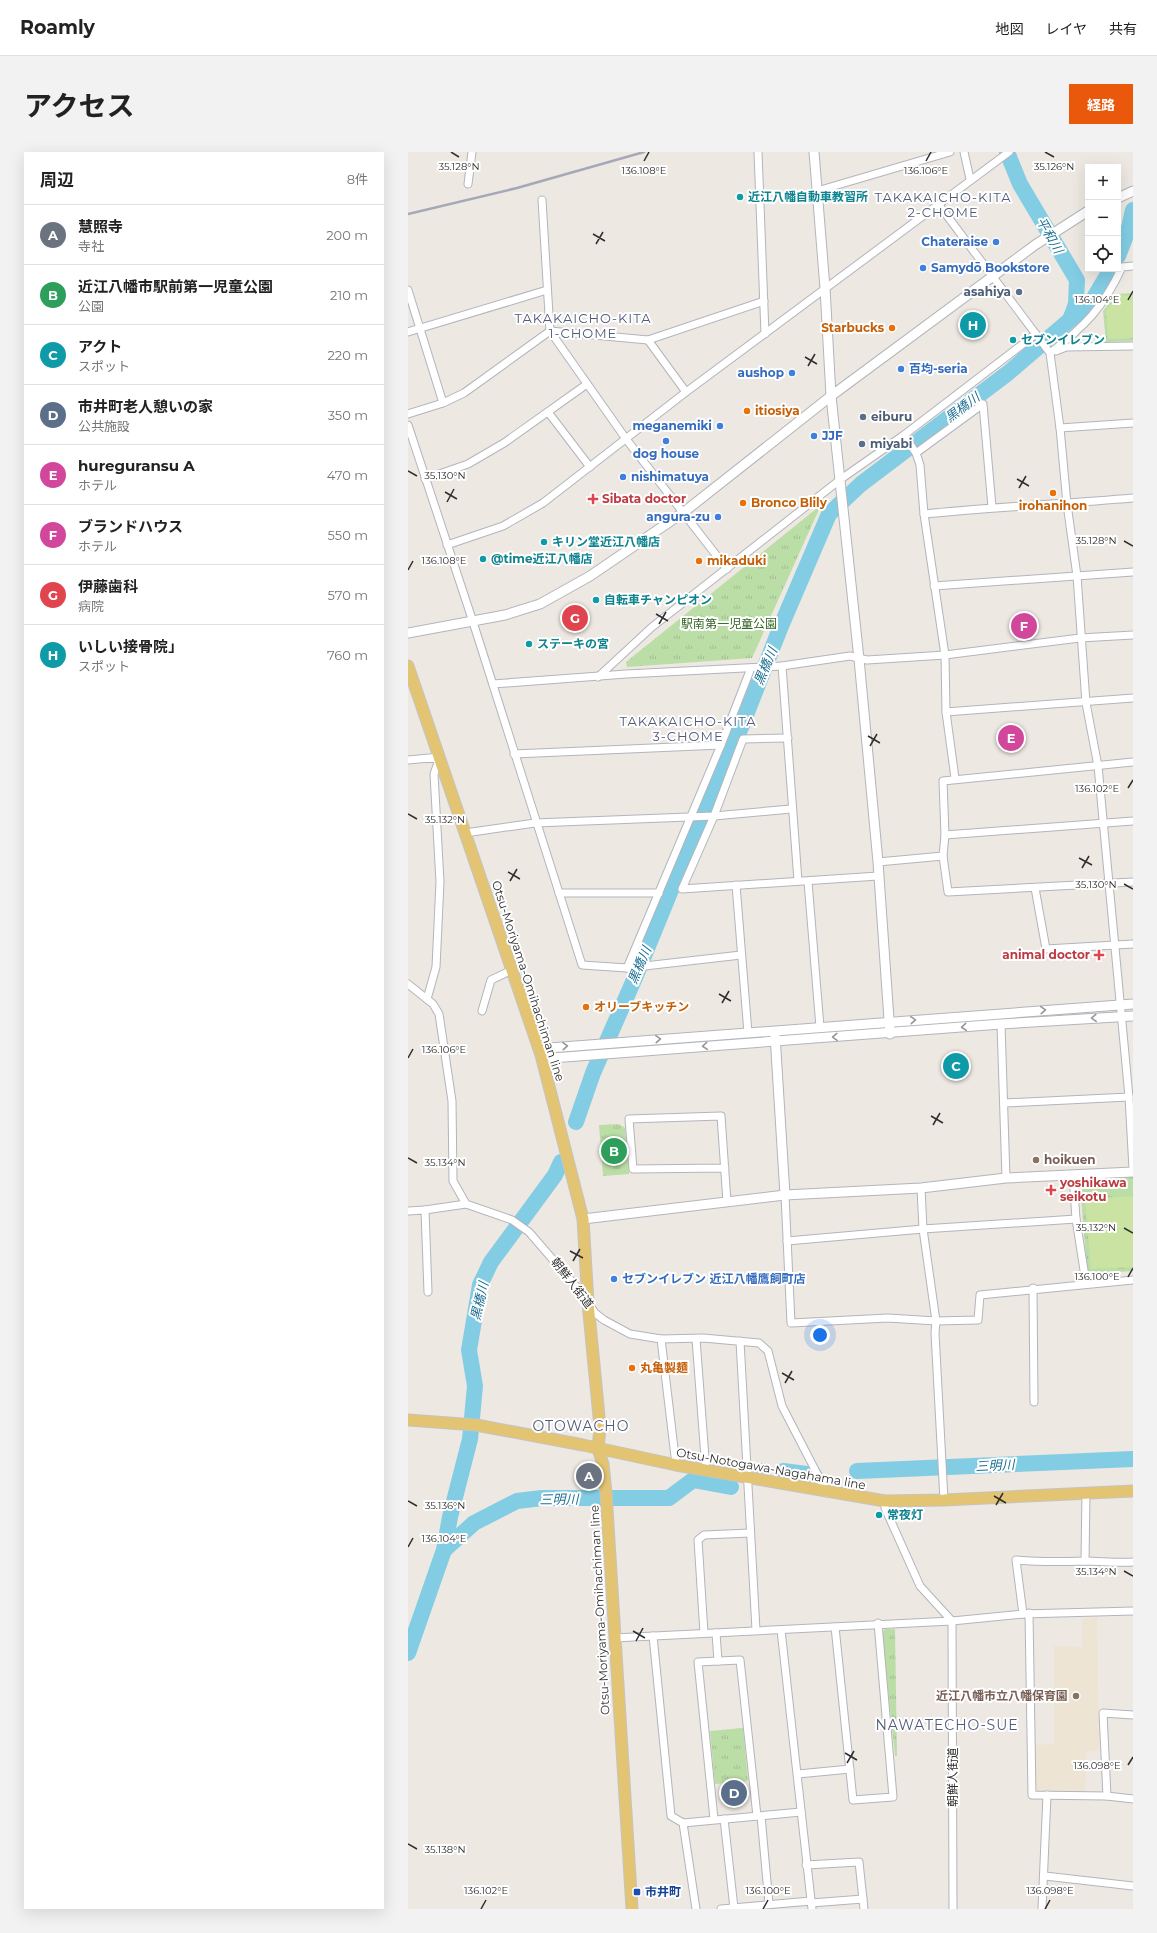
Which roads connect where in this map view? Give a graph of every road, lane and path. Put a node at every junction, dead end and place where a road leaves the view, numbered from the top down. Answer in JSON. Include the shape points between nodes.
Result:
{"nodes":[{"id":1,"x":472,"y":152,"type":"edge"},
{"id":2,"x":758,"y":152,"type":"edge"},
{"id":3,"x":814,"y":152,"type":"edge"},
{"id":4,"x":950,"y":152,"type":"edge"},
{"id":5,"x":964,"y":152,"type":"edge"},
{"id":6,"x":1009,"y":152,"type":"edge"},
{"id":7,"x":998,"y":156,"type":"edge"},
{"id":8,"x":970,"y":179,"type":"junction"},
{"id":9,"x":468,"y":184,"type":"dead end"},
{"id":10,"x":817,"y":191,"type":"junction"},
{"id":11,"x":1133,"y":191,"type":"edge"},
{"id":12,"x":1121,"y":197,"type":"edge"},
{"id":13,"x":542,"y":200,"type":"dead end"},
{"id":14,"x":939,"y":205,"type":"junction"},
{"id":15,"x":1085,"y":213,"type":"edge"},
{"id":16,"x":1133,"y":266,"type":"edge"},
{"id":17,"x":992,"y":277,"type":"junction"},
{"id":18,"x":825,"y":288,"type":"junction"},
{"id":19,"x":408,"y":290,"type":"edge"},
{"id":20,"x":547,"y":290,"type":"junction"},
{"id":21,"x":764,"y":301,"type":"junction"},
{"id":22,"x":420,"y":328,"type":"junction"},
{"id":23,"x":550,"y":331,"type":"junction"},
{"id":24,"x":408,"y":332,"type":"edge"},
{"id":25,"x":765,"y":334,"type":"junction"},
{"id":26,"x":1036,"y":334,"type":"junction"},
{"id":27,"x":648,"y":340,"type":"junction"},
{"id":28,"x":1133,"y":346,"type":"edge"},
{"id":29,"x":1050,"y":353,"type":"junction"},
{"id":30,"x":587,"y":384,"type":"junction"},
{"id":31,"x":686,"y":392,"type":"junction"},
{"id":32,"x":831,"y":396,"type":"junction"},
{"id":33,"x":443,"y":403,"type":"junction"},
{"id":34,"x":548,"y":412,"type":"junction"},
{"id":35,"x":408,"y":414,"type":"edge"},
{"id":36,"x":1133,"y":423,"type":"edge"},
{"id":37,"x":408,"y":425,"type":"edge"},
{"id":38,"x":1060,"y":428,"type":"junction"},
{"id":39,"x":904,"y":435,"type":"junction"},
{"id":40,"x":626,"y":439,"type":"junction"},
{"id":41,"x":916,"y":453,"type":"junction"},
{"id":42,"x":590,"y":467,"type":"junction"},
{"id":43,"x":425,"y":479,"type":"junction"},
{"id":44,"x":841,"y":479,"type":"junction"},
{"id":45,"x":1133,"y":498,"type":"edge"},
{"id":46,"x":1067,"y":504,"type":"junction"},
{"id":47,"x":992,"y":507,"type":"junction"},
{"id":48,"x":684,"y":512,"type":"junction"},
{"id":49,"x":924,"y":514,"type":"junction"},
{"id":50,"x":447,"y":545,"type":"junction"},
{"id":51,"x":727,"y":569,"type":"junction"},
{"id":52,"x":1133,"y":572,"type":"edge"},
{"id":53,"x":1077,"y":576,"type":"junction"},
{"id":54,"x":934,"y":586,"type":"junction"},
{"id":55,"x":473,"y":622,"type":"junction"},
{"id":56,"x":408,"y":633,"type":"edge"},
{"id":57,"x":1133,"y":635,"type":"edge"},
{"id":58,"x":1080,"y":638,"type":"junction"},
{"id":59,"x":945,"y":655,"type":"junction"},
{"id":60,"x":859,"y":659,"type":"junction"},
{"id":61,"x":408,"y":666,"type":"edge"},
{"id":62,"x":782,"y":666,"type":"junction"},
{"id":63,"x":753,"y":668,"type":"junction"},
{"id":64,"x":598,"y":677,"type":"junction"},
{"id":65,"x":493,"y":684,"type":"junction"},
{"id":66,"x":1133,"y":698,"type":"edge"},
{"id":67,"x":1086,"y":703,"type":"junction"},
{"id":68,"x":946,"y":712,"type":"junction"},
{"id":69,"x":788,"y":738,"type":"junction"},
{"id":70,"x":721,"y":744,"type":"junction"},
{"id":71,"x":514,"y":754,"type":"junction"},
{"id":72,"x":440,"y":757,"type":"junction"},
{"id":73,"x":408,"y":760,"type":"edge"},
{"id":74,"x":1133,"y":762,"type":"edge"},
{"id":75,"x":1098,"y":766,"type":"junction"},
{"id":76,"x":955,"y":778,"type":"junction"},
{"id":77,"x":791,"y":809,"type":"junction"},
{"id":78,"x":691,"y":816,"type":"junction"},
{"id":79,"x":714,"y":816,"type":"junction"},
{"id":80,"x":1133,"y":821,"type":"edge"},
{"id":81,"x":535,"y":823,"type":"junction"},
{"id":82,"x":1103,"y":823,"type":"junction"},
{"id":83,"x":465,"y":833,"type":"junction"},
{"id":84,"x":946,"y":835,"type":"junction"},
{"id":85,"x":943,"y":856,"type":"junction"},
{"id":86,"x":878,"y":862,"type":"junction"},
{"id":87,"x":878,"y":876,"type":"junction"},
{"id":88,"x":798,"y":881,"type":"junction"},
{"id":89,"x":808,"y":882,"type":"junction"},
{"id":90,"x":1133,"y":882,"type":"edge"},
{"id":91,"x":736,"y":885,"type":"junction"},
{"id":92,"x":1109,"y":885,"type":"junction"},
{"id":93,"x":1035,"y":888,"type":"junction"},
{"id":94,"x":559,"y":893,"type":"junction"},
{"id":95,"x":659,"y":893,"type":"junction"},
{"id":96,"x":1133,"y":944,"type":"edge"},
{"id":97,"x":1115,"y":946,"type":"junction"},
{"id":98,"x":741,"y":955,"type":"junction"},
{"id":99,"x":627,"y":968,"type":"junction"},
{"id":100,"x":512,"y":970,"type":"junction"},
{"id":101,"x":408,"y":984,"type":"edge"},
{"id":102,"x":427,"y":999,"type":"junction"},
{"id":103,"x":1133,"y":1004,"type":"edge"},
{"id":104,"x":1121,"y":1005,"type":"junction"},
{"id":105,"x":482,"y":1011,"type":"dead end"},
{"id":106,"x":1122,"y":1016,"type":"junction"},
{"id":107,"x":1133,"y":1016,"type":"edge"},
{"id":108,"x":889,"y":1022,"type":"junction"},
{"id":109,"x":1001,"y":1024,"type":"junction"},
{"id":110,"x":820,"y":1027,"type":"junction"},
{"id":111,"x":774,"y":1031,"type":"junction"},
{"id":112,"x":748,"y":1033,"type":"junction"},
{"id":113,"x":890,"y":1034,"type":"junction"},
{"id":114,"x":776,"y":1041,"type":"junction"},
{"id":115,"x":541,"y":1055,"type":"junction"},
{"id":116,"x":1129,"y":1098,"type":"junction"},
{"id":117,"x":1005,"y":1103,"type":"junction"},
{"id":118,"x":725,"y":1168,"type":"junction"},
{"id":119,"x":1133,"y":1169,"type":"edge"},
{"id":120,"x":1133,"y":1172,"type":"edge"},
{"id":121,"x":1073,"y":1175,"type":"junction"},
{"id":122,"x":1006,"y":1178,"type":"junction"},
{"id":123,"x":921,"y":1188,"type":"junction"},
{"id":124,"x":785,"y":1195,"type":"junction"},
{"id":125,"x":726,"y":1202,"type":"junction"},
{"id":126,"x":466,"y":1204,"type":"junction"},
{"id":127,"x":425,"y":1210,"type":"junction"},
{"id":128,"x":408,"y":1211,"type":"edge"},
{"id":129,"x":583,"y":1218,"type":"junction"},
{"id":130,"x":1076,"y":1219,"type":"junction"},
{"id":131,"x":923,"y":1229,"type":"junction"},
{"id":132,"x":787,"y":1241,"type":"junction"},
{"id":133,"x":1133,"y":1280,"type":"edge"},
{"id":134,"x":1086,"y":1283,"type":"junction"},
{"id":135,"x":1033,"y":1288,"type":"junction"},
{"id":136,"x":428,"y":1292,"type":"dead end"},
{"id":137,"x":588,"y":1303,"type":"junction"},
{"id":138,"x":936,"y":1321,"type":"junction"},
{"id":139,"x":661,"y":1339,"type":"junction"},
{"id":140,"x":696,"y":1339,"type":"junction"},
{"id":141,"x":740,"y":1341,"type":"junction"},
{"id":142,"x":1034,"y":1402,"type":"dead end"},
{"id":143,"x":408,"y":1420,"type":"edge"},
{"id":144,"x":598,"y":1449,"type":"junction"},
{"id":145,"x":676,"y":1465,"type":"junction"},
{"id":146,"x":706,"y":1470,"type":"junction"},
{"id":147,"x":748,"y":1478,"type":"junction"},
{"id":148,"x":1133,"y":1491,"type":"edge"},
{"id":149,"x":827,"y":1493,"type":"junction"},
{"id":150,"x":1086,"y":1493,"type":"junction"},
{"id":151,"x":944,"y":1500,"type":"junction"},
{"id":152,"x":885,"y":1501,"type":"junction"},
{"id":153,"x":750,"y":1533,"type":"junction"},
{"id":154,"x":1085,"y":1561,"type":"junction"},
{"id":155,"x":1133,"y":1562,"type":"edge"},
{"id":156,"x":1133,"y":1610,"type":"edge"},
{"id":157,"x":1026,"y":1614,"type":"junction"},
{"id":158,"x":952,"y":1621,"type":"junction"},
{"id":159,"x":878,"y":1623,"type":"junction"},
{"id":160,"x":835,"y":1627,"type":"junction"},
{"id":161,"x":756,"y":1630,"type":"junction"},
{"id":162,"x":781,"y":1630,"type":"junction"},
{"id":163,"x":704,"y":1633,"type":"junction"},
{"id":164,"x":716,"y":1633,"type":"junction"},
{"id":165,"x":653,"y":1636,"type":"junction"},
{"id":166,"x":614,"y":1638,"type":"junction"},
{"id":167,"x":718,"y":1661,"type":"junction"},
{"id":168,"x":1133,"y":1715,"type":"edge"},
{"id":169,"x":850,"y":1769,"type":"junction"},
{"id":170,"x":798,"y":1774,"type":"junction"},
{"id":171,"x":1047,"y":1795,"type":"junction"},
{"id":172,"x":1107,"y":1796,"type":"junction"},
{"id":173,"x":1133,"y":1799,"type":"edge"},
{"id":174,"x":801,"y":1812,"type":"junction"},
{"id":175,"x":759,"y":1816,"type":"junction"},
{"id":176,"x":714,"y":1819,"type":"junction"},
{"id":177,"x":724,"y":1819,"type":"junction"},
{"id":178,"x":683,"y":1823,"type":"junction"},
{"id":179,"x":806,"y":1865,"type":"junction"},
{"id":180,"x":1045,"y":1876,"type":"junction"},
{"id":181,"x":1133,"y":1886,"type":"edge"},
{"id":182,"x":863,"y":1899,"type":"junction"},
{"id":183,"x":769,"y":1904,"type":"junction"},
{"id":184,"x":811,"y":1904,"type":"edge"},
{"id":185,"x":734,"y":1908,"type":"junction"},
{"id":186,"x":632,"y":1909,"type":"edge"},
{"id":187,"x":696,"y":1909,"type":"edge"},
{"id":188,"x":722,"y":1909,"type":"edge"},
{"id":189,"x":864,"y":1909,"type":"edge"},
{"id":190,"x":953,"y":1909,"type":"edge"},
{"id":191,"x":1042,"y":1909,"type":"edge"}],
"edges":[{"from":1,"to":9,"type":"street"},
{"from":2,"to":21,"type":"street"},
{"from":3,"to":10,"type":"street"},
{"from":4,"to":10,"type":"street"},
{"from":5,"to":8,"type":"street"},
{"from":6,"to":7,"type":"street"},
{"from":7,"to":8,"type":"street"},
{"from":8,"to":14,"type":"street"},
{"from":10,"to":18,"type":"street"},
{"from":11,"to":12,"type":"street"},
{"from":13,"to":20,"type":"street"},
{"from":14,"to":17,"type":"street"},
{"from":14,"to":18,"type":"street"},
{"from":15,"to":17,"type":"street"},
{"from":16,"to":29,"type":"street","via":[[1122,267],[1112,289],[1096,311],[1079,330]]},
{"from":17,"to":26,"type":"street"},
{"from":17,"to":32,"type":"street"},
{"from":18,"to":25,"type":"street"},
{"from":18,"to":32,"type":"street"},
{"from":19,"to":22,"type":"street"},
{"from":20,"to":22,"type":"street"},
{"from":20,"to":23,"type":"street"},
{"from":21,"to":25,"type":"street"},
{"from":21,"to":27,"type":"street"},
{"from":22,"to":24,"type":"street"},
{"from":22,"to":33,"type":"street"},
{"from":23,"to":27,"type":"street"},
{"from":23,"to":30,"type":"street"},
{"from":23,"to":33,"type":"street","via":[[464,394]]},
{"from":25,"to":31,"type":"street"},
{"from":26,"to":29,"type":"street"},
{"from":26,"to":39,"type":"street"},
{"from":27,"to":31,"type":"street"},
{"from":28,"to":29,"type":"street","via":[[1066,347]]},
{"from":29,"to":38,"type":"street"},
{"from":30,"to":34,"type":"street"},
{"from":30,"to":40,"type":"street"},
{"from":31,"to":40,"type":"street"},
{"from":32,"to":44,"type":"street"},
{"from":32,"to":48,"type":"street"},
{"from":33,"to":35,"type":"street"},
{"from":34,"to":42,"type":"street"},
{"from":34,"to":43,"type":"street","via":[[504,443],[468,464]]},
{"from":36,"to":38,"type":"street"},
{"from":37,"to":43,"type":"street"},
{"from":38,"to":46,"type":"street"},
{"from":39,"to":41,"type":"street"},
{"from":39,"to":44,"type":"street"},
{"from":40,"to":42,"type":"street"},
{"from":40,"to":48,"type":"street"},
{"from":41,"to":47,"type":"street","via":[[983,404]]},
{"from":41,"to":49,"type":"street","via":[[920,465]]},
{"from":42,"to":50,"type":"street","via":[[543,503],[503,526]]},
{"from":43,"to":50,"type":"street"},
{"from":44,"to":51,"type":"street"},
{"from":44,"to":60,"type":"street"},
{"from":45,"to":46,"type":"street"},
{"from":46,"to":47,"type":"street"},
{"from":46,"to":53,"type":"street"},
{"from":47,"to":49,"type":"street"},
{"from":48,"to":51,"type":"street"},
{"from":48,"to":55,"type":"street","via":[[590,576],[540,604]]},
{"from":49,"to":54,"type":"street"},
{"from":50,"to":55,"type":"street"},
{"from":51,"to":64,"type":"street","via":[[652,627]]},
{"from":52,"to":53,"type":"street"},
{"from":53,"to":54,"type":"street"},
{"from":53,"to":58,"type":"street"},
{"from":54,"to":59,"type":"street"},
{"from":55,"to":56,"type":"street"},
{"from":55,"to":65,"type":"street"},
{"from":57,"to":58,"type":"street"},
{"from":58,"to":59,"type":"street"},
{"from":58,"to":67,"type":"street"},
{"from":59,"to":60,"type":"street"},
{"from":59,"to":68,"type":"street"},
{"from":60,"to":62,"type":"street","via":[[850,656]]},
{"from":60,"to":86,"type":"street"},
{"from":61,"to":72,"type":"main road","name":"Otsu-Moriyama-Omihachiman line"},
{"from":62,"to":63,"type":"street"},
{"from":62,"to":69,"type":"street"},
{"from":63,"to":64,"type":"street"},
{"from":63,"to":70,"type":"street"},
{"from":64,"to":65,"type":"street"},
{"from":65,"to":71,"type":"street"},
{"from":66,"to":67,"type":"street"},
{"from":67,"to":68,"type":"street"},
{"from":67,"to":75,"type":"street"},
{"from":68,"to":76,"type":"street"},
{"from":69,"to":77,"type":"street"},
{"from":69,"to":79,"type":"street","via":[[743,739]]},
{"from":70,"to":71,"type":"street"},
{"from":70,"to":78,"type":"street"},
{"from":71,"to":81,"type":"street"},
{"from":72,"to":73,"type":"street"},
{"from":72,"to":83,"type":"main road","name":"Otsu-Moriyama-Omihachiman line"},
{"from":72,"to":102,"type":"street","via":[[434,774],[440,882],[436,967]]},
{"from":74,"to":75,"type":"street"},
{"from":75,"to":76,"type":"street"},
{"from":75,"to":82,"type":"street"},
{"from":76,"to":84,"type":"street","via":[[943,781]]},
{"from":77,"to":79,"type":"street"},
{"from":77,"to":88,"type":"street"},
{"from":78,"to":79,"type":"street"},
{"from":78,"to":81,"type":"street"},
{"from":78,"to":95,"type":"street"},
{"from":79,"to":91,"type":"street","via":[[682,889]]},
{"from":80,"to":82,"type":"street"},
{"from":81,"to":83,"type":"street"},
{"from":81,"to":94,"type":"street"},
{"from":82,"to":84,"type":"street"},
{"from":82,"to":92,"type":"street"},
{"from":83,"to":100,"type":"main road","name":"Otsu-Moriyama-Omihachiman line"},
{"from":84,"to":85,"type":"street"},
{"from":85,"to":86,"type":"street"},
{"from":85,"to":93,"type":"street","via":[[948,892]]},
{"from":86,"to":87,"type":"street"},
{"from":87,"to":89,"type":"street"},
{"from":87,"to":108,"type":"street"},
{"from":88,"to":89,"type":"street"},
{"from":88,"to":91,"type":"street"},
{"from":89,"to":110,"type":"street"},
{"from":90,"to":92,"type":"street"},
{"from":91,"to":98,"type":"street"},
{"from":92,"to":93,"type":"street"},
{"from":92,"to":97,"type":"street"},
{"from":93,"to":97,"type":"street","via":[[1046,949]]},
{"from":94,"to":95,"type":"street"},
{"from":94,"to":99,"type":"street","via":[[582,965]]},
{"from":95,"to":99,"type":"street"},
{"from":96,"to":97,"type":"street"},
{"from":97,"to":104,"type":"street"},
{"from":98,"to":99,"type":"street"},
{"from":98,"to":112,"type":"street"},
{"from":100,"to":105,"type":"street","via":[[491,980]]},
{"from":100,"to":115,"type":"main road","name":"Otsu-Moriyama-Omihachiman line"},
{"from":101,"to":102,"type":"street"},
{"from":102,"to":126,"type":"street","via":[[439,1014],[452,1101],[453,1181]]},
{"from":103,"to":104,"type":"street"},
{"from":104,"to":106,"type":"street"},
{"from":108,"to":104,"type":"street","one_way":true},
{"from":106,"to":107,"type":"street"},
{"from":106,"to":109,"type":"street","one_way":true},
{"from":106,"to":116,"type":"street"},
{"from":108,"to":110,"type":"street"},
{"from":108,"to":113,"type":"street"},
{"from":109,"to":113,"type":"street","one_way":true},
{"from":109,"to":117,"type":"street"},
{"from":110,"to":111,"type":"street"},
{"from":111,"to":112,"type":"street"},
{"from":111,"to":114,"type":"street"},
{"from":115,"to":112,"type":"street","one_way":true,"via":[[549,1048]]},
{"from":113,"to":114,"type":"street","one_way":true},
{"from":114,"to":115,"type":"street","one_way":true,"via":[[552,1058]]},
{"from":114,"to":124,"type":"street"},
{"from":115,"to":129,"type":"main road","name":"Otsu-Moriyama-Omihachiman line"},
{"from":116,"to":117,"type":"street"},
{"from":116,"to":119,"type":"street"},
{"from":117,"to":122,"type":"street"},
{"from":118,"to":118,"type":"street","via":[[722,1116],[629,1119],[633,1169]]},
{"from":118,"to":125,"type":"street"},
{"from":120,"to":121,"type":"street"},
{"from":121,"to":122,"type":"street"},
{"from":121,"to":130,"type":"street"},
{"from":122,"to":123,"type":"street"},
{"from":123,"to":124,"type":"street"},
{"from":123,"to":131,"type":"street"},
{"from":124,"to":125,"type":"street"},
{"from":124,"to":132,"type":"street"},
{"from":125,"to":129,"type":"street"},
{"from":126,"to":127,"type":"street"},
{"from":126,"to":137,"type":"street","name":"朝鮮人街道","via":[[512,1220],[529,1232]]},
{"from":127,"to":128,"type":"street"},
{"from":127,"to":136,"type":"street"},
{"from":129,"to":137,"type":"main road","name":"Otsu-Moriyama-Omihachiman line"},
{"from":130,"to":131,"type":"street"},
{"from":130,"to":134,"type":"street"},
{"from":131,"to":132,"type":"street"},
{"from":131,"to":138,"type":"street"},
{"from":132,"to":138,"type":"street","via":[[791,1323],[888,1318]]},
{"from":133,"to":134,"type":"street"},
{"from":134,"to":135,"type":"street"},
{"from":135,"to":138,"type":"street","via":[[980,1294],[978,1320]]},
{"from":135,"to":142,"type":"street"},
{"from":137,"to":139,"type":"street","name":"朝鮮人街道","via":[[604,1320],[630,1334]]},
{"from":137,"to":144,"type":"main road","name":"Otsu-Moriyama-Omihachiman line","via":[[600,1427]]},
{"from":138,"to":151,"type":"street"},
{"from":139,"to":140,"type":"street","name":"朝鮮人街道"},
{"from":139,"to":145,"type":"street"},
{"from":140,"to":141,"type":"street","name":"朝鮮人街道"},
{"from":140,"to":146,"type":"street"},
{"from":141,"to":147,"type":"street"},
{"from":141,"to":149,"type":"street","name":"朝鮮人街道","via":[[760,1343],[768,1351],[782,1406]]},
{"from":143,"to":144,"type":"main road","name":"Otsu-Notogawa-Nagahama line","via":[[476,1425]]},
{"from":144,"to":145,"type":"main road","name":"Otsu-Notogawa-Nagahama line"},
{"from":144,"to":166,"type":"main road","name":"Otsu-Moriyama-Omihachiman line","via":[[603,1464],[606,1494]]},
{"from":145,"to":146,"type":"main road","name":"Otsu-Notogawa-Nagahama line"},
{"from":146,"to":147,"type":"main road","name":"Otsu-Notogawa-Nagahama line"},
{"from":147,"to":149,"type":"main road","name":"Otsu-Notogawa-Nagahama line"},
{"from":147,"to":153,"type":"street"},
{"from":148,"to":150,"type":"main road","name":"Otsu-Notogawa-Nagahama line"},
{"from":149,"to":152,"type":"main road","name":"Otsu-Notogawa-Nagahama line"},
{"from":150,"to":151,"type":"main road","name":"Otsu-Notogawa-Nagahama line"},
{"from":150,"to":154,"type":"street"},
{"from":151,"to":152,"type":"main road","name":"Otsu-Notogawa-Nagahama line"},
{"from":152,"to":158,"type":"street","via":[[885,1508],[920,1586]]},
{"from":153,"to":161,"type":"street"},
{"from":153,"to":163,"type":"street","via":[[704,1535],[698,1540]]},
{"from":154,"to":155,"type":"street","via":[[1112,1564]]},
{"from":154,"to":157,"type":"street","via":[[1046,1563],[1016,1560]]},
{"from":156,"to":157,"type":"street"},
{"from":157,"to":158,"type":"street"},
{"from":157,"to":171,"type":"street","via":[[1032,1795]]},
{"from":158,"to":159,"type":"street"},
{"from":158,"to":190,"type":"street","name":"朝鮮人街道"},
{"from":159,"to":160,"type":"street"},
{"from":159,"to":169,"type":"street","via":[[893,1797],[853,1800]]},
{"from":160,"to":162,"type":"street"},
{"from":160,"to":169,"type":"street"},
{"from":161,"to":162,"type":"street"},
{"from":161,"to":164,"type":"street"},
{"from":162,"to":170,"type":"street"},
{"from":163,"to":164,"type":"street"},
{"from":163,"to":165,"type":"street"},
{"from":164,"to":167,"type":"street"},
{"from":165,"to":166,"type":"street"},
{"from":165,"to":178,"type":"street","via":[[671,1816]]},
{"from":166,"to":186,"type":"main road","name":"Otsu-Moriyama-Omihachiman line"},
{"from":167,"to":175,"type":"street","via":[[740,1660]]},
{"from":167,"to":176,"type":"street","via":[[698,1662]]},
{"from":168,"to":172,"type":"street","via":[[1103,1713]]},
{"from":169,"to":170,"type":"street"},
{"from":170,"to":174,"type":"street"},
{"from":171,"to":172,"type":"street"},
{"from":171,"to":180,"type":"street"},
{"from":172,"to":173,"type":"street"},
{"from":174,"to":175,"type":"street"},
{"from":174,"to":179,"type":"street"},
{"from":175,"to":177,"type":"street"},
{"from":175,"to":183,"type":"street"},
{"from":176,"to":177,"type":"street"},
{"from":176,"to":178,"type":"street"},
{"from":177,"to":185,"type":"street"},
{"from":178,"to":187,"type":"street"},
{"from":179,"to":182,"type":"street","via":[[859,1862]]},
{"from":179,"to":184,"type":"street"},
{"from":180,"to":181,"type":"street"},
{"from":180,"to":191,"type":"street"},
{"from":182,"to":184,"type":"street"},
{"from":182,"to":189,"type":"street"},
{"from":183,"to":184,"type":"street"},
{"from":183,"to":185,"type":"street"},
{"from":185,"to":188,"type":"street"}]}
